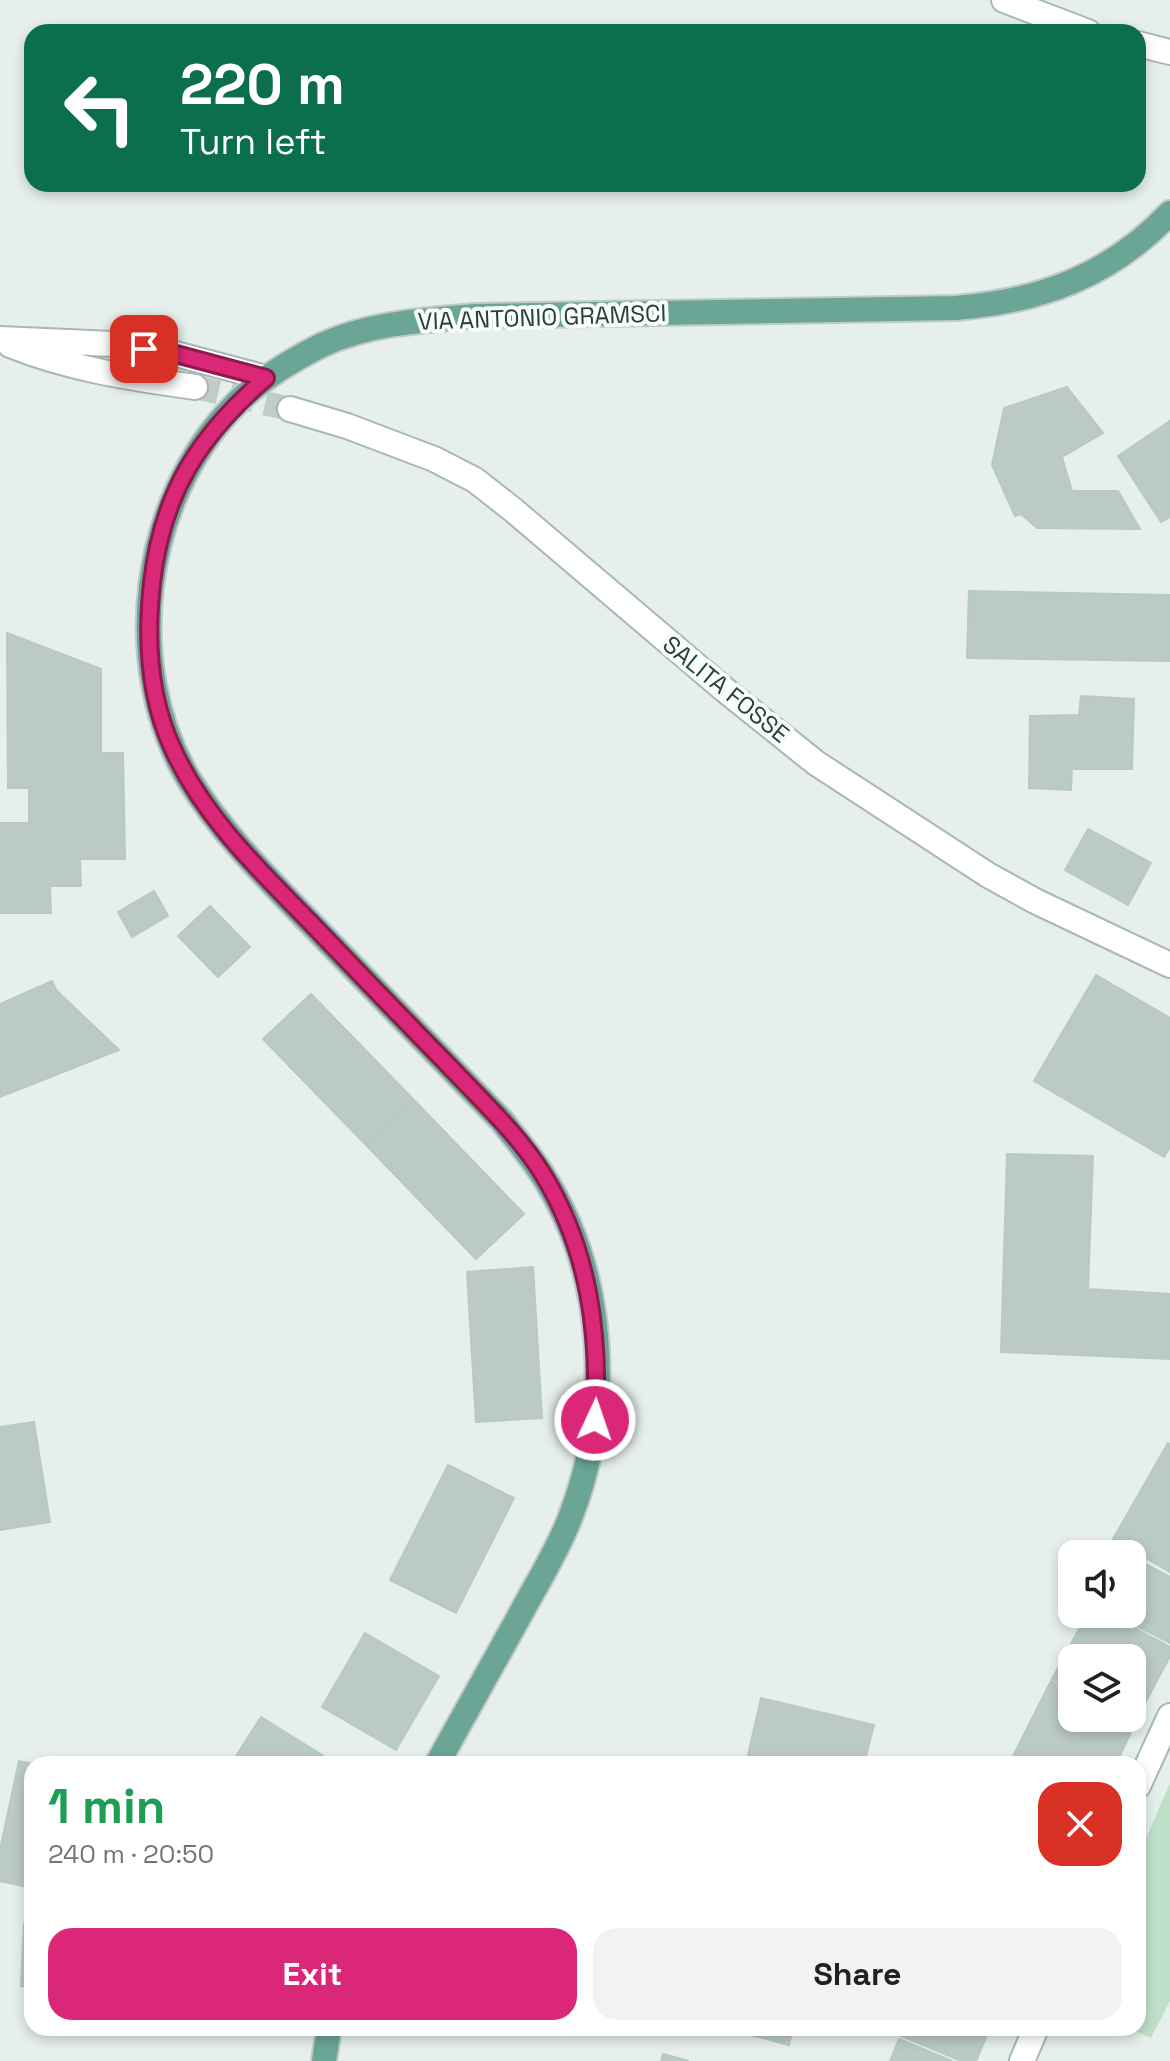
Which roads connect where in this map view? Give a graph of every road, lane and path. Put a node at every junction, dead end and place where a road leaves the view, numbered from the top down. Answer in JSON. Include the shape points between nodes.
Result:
{"nodes":[{"id":1,"x":1004,"y":0,"type":"edge"},
{"id":2,"x":1067,"y":24,"type":"edge"},
{"id":3,"x":1146,"y":46,"type":"edge"},
{"id":4,"x":1170,"y":52,"type":"edge"},
{"id":5,"x":1170,"y":213,"type":"edge"},
{"id":6,"x":0,"y":340,"type":"edge"},
{"id":7,"x":266,"y":378,"type":"junction"},
{"id":8,"x":195,"y":387,"type":"tunnel mouth"},
{"id":9,"x":290,"y":409,"type":"tunnel mouth"},
{"id":10,"x":1170,"y":965,"type":"edge"},
{"id":11,"x":1168,"y":1727,"type":"edge"},
{"id":12,"x":441,"y":1756,"type":"edge"},
{"id":13,"x":1146,"y":1770,"type":"edge"},
{"id":14,"x":328,"y":2036,"type":"edge"},
{"id":15,"x":1033,"y":2036,"type":"edge"},
{"id":16,"x":324,"y":2061,"type":"edge"},
{"id":17,"x":1022,"y":2061,"type":"edge"}],
"edges":[{"from":1,"to":2,"type":"street"},
{"from":3,"to":4,"type":"street"},
{"from":5,"to":7,"type":"main road","name":"VIA ANTONIO GRAMSCI","via":[[1154,231],[1099,270],[993,305],[434,319],[338,339]]},
{"from":6,"to":7,"type":"street","via":[[113,344]]},
{"from":6,"to":8,"type":"street","via":[[47,360]]},
{"from":7,"to":12,"type":"main road","name":"VIA ANTONIO GRAMSCI","via":[[234,405],[190,462],[162,530],[149,624],[166,731],[208,810],[525,1150],[575,1238],[593,1310],[595,1420],[570,1518]]},
{"from":9,"to":10,"type":"street","name":"SALITA FOSSE","via":[[398,444],[475,480],[816,763],[988,875]]},
{"from":11,"to":13,"type":"street"},
{"from":14,"to":16,"type":"main road"},
{"from":15,"to":17,"type":"street"}]}
